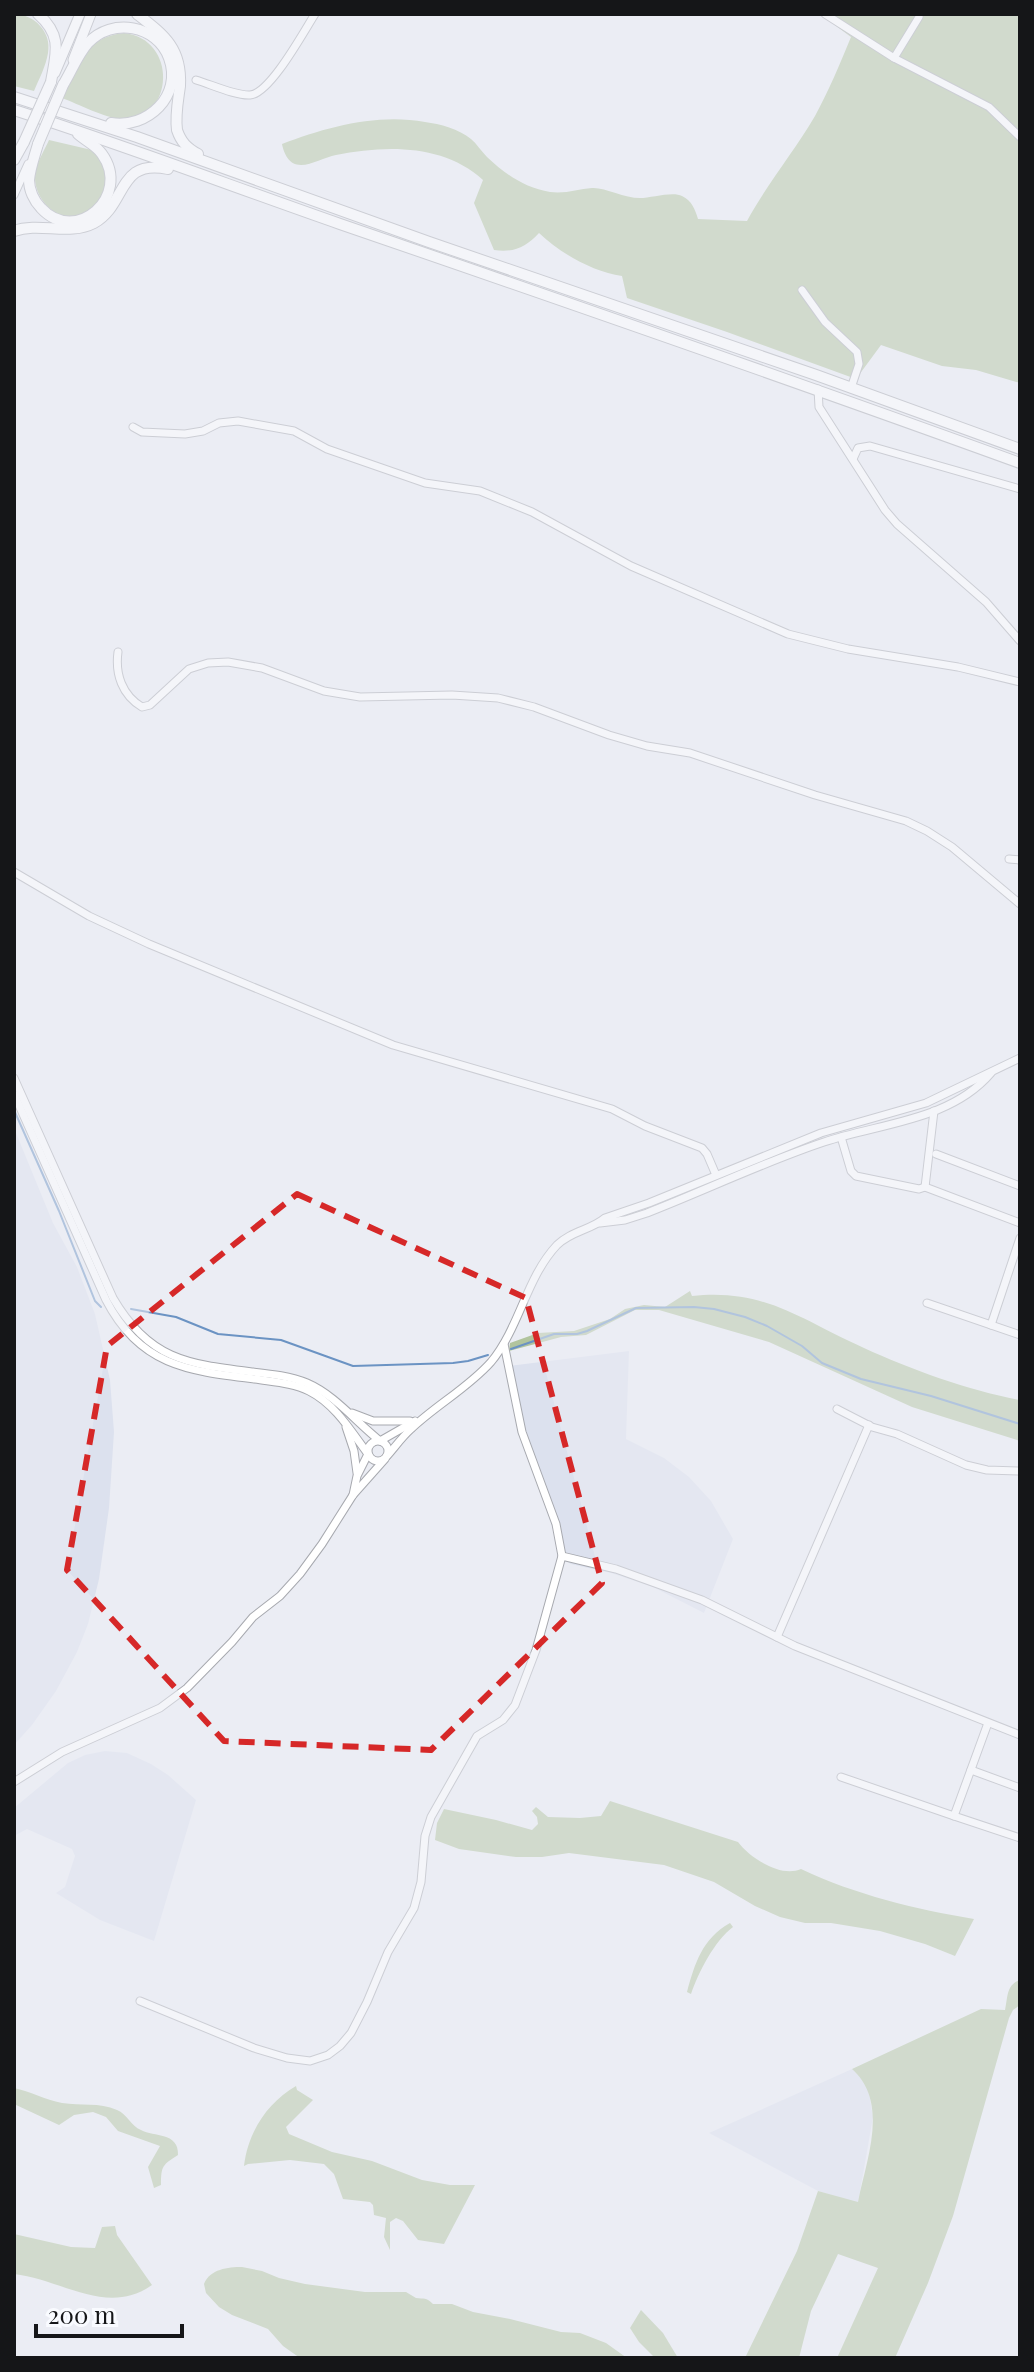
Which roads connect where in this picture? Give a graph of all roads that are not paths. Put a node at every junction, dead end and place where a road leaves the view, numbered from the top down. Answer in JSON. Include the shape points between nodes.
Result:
{"nodes":[{"id":1,"x":38,"y":14,"type":"edge"},
{"id":2,"x":80,"y":14,"type":"edge"},
{"id":3,"x":91,"y":14,"type":"edge"},
{"id":4,"x":137,"y":14,"type":"edge"},
{"id":5,"x":315,"y":14,"type":"edge"},
{"id":6,"x":825,"y":14,"type":"edge"},
{"id":7,"x":919,"y":17,"type":"dead end"},
{"id":8,"x":894,"y":58,"type":"junction"},
{"id":9,"x":196,"y":80,"type":"dead end"},
{"id":10,"x":51,"y":82,"type":"junction"},
{"id":11,"x":63,"y":85,"type":"junction"},
{"id":12,"x":15,"y":97,"type":"edge"},
{"id":13,"x":14,"y":110,"type":"edge"},
{"id":14,"x":74,"y":116,"type":"junction"},
{"id":15,"x":71,"y":128,"type":"junction"},
{"id":16,"x":1020,"y":137,"type":"edge"},
{"id":17,"x":24,"y":142,"type":"junction"},
{"id":18,"x":38,"y":144,"type":"junction"},
{"id":19,"x":14,"y":160,"type":"edge"},
{"id":20,"x":14,"y":167,"type":"edge"},
{"id":21,"x":212,"y":179,"type":"junction"},
{"id":22,"x":266,"y":183,"type":"junction"},
{"id":23,"x":14,"y":195,"type":"edge"},
{"id":24,"x":14,"y":231,"type":"edge"},
{"id":25,"x":802,"y":290,"type":"dead end"},
{"id":26,"x":851,"y":388,"type":"junction"},
{"id":27,"x":818,"y":389,"type":"junction"},
{"id":28,"x":133,"y":427,"type":"dead end"},
{"id":29,"x":1020,"y":449,"type":"edge"},
{"id":30,"x":853,"y":459,"type":"junction"},
{"id":31,"x":1020,"y":463,"type":"edge"},
{"id":32,"x":1020,"y":489,"type":"edge"},
{"id":33,"x":1020,"y":641,"type":"edge"},
{"id":34,"x":118,"y":652,"type":"dead end"},
{"id":35,"x":1020,"y":682,"type":"edge"},
{"id":36,"x":1009,"y":859,"type":"dead end"},
{"id":37,"x":1020,"y":860,"type":"edge"},
{"id":38,"x":14,"y":872,"type":"edge"},
{"id":39,"x":1020,"y":904,"type":"edge"},
{"id":40,"x":1019,"y":1058,"type":"edge"},
{"id":41,"x":1020,"y":1070,"type":"edge"},
{"id":42,"x":993,"y":1072,"type":"junction"},
{"id":43,"x":14,"y":1078,"type":"edge"},
{"id":44,"x":14,"y":1094,"type":"edge"},
{"id":45,"x":934,"y":1111,"type":"junction"},
{"id":46,"x":841,"y":1137,"type":"junction"},
{"id":47,"x":936,"y":1154,"type":"dead end"},
{"id":48,"x":716,"y":1175,"type":"junction"},
{"id":49,"x":1020,"y":1186,"type":"edge"},
{"id":50,"x":925,"y":1187,"type":"junction"},
{"id":51,"x":599,"y":1223,"type":"junction"},
{"id":52,"x":1020,"y":1223,"type":"edge"},
{"id":53,"x":1020,"y":1238,"type":"edge"},
{"id":54,"x":927,"y":1303,"type":"dead end"},
{"id":55,"x":991,"y":1325,"type":"junction"},
{"id":56,"x":1020,"y":1335,"type":"edge"},
{"id":57,"x":504,"y":1344,"type":"junction"},
{"id":58,"x":438,"y":1408,"type":"junction"},
{"id":59,"x":837,"y":1409,"type":"dead end"},
{"id":60,"x":345,"y":1410,"type":"junction"},
{"id":61,"x":416,"y":1420,"type":"junction"},
{"id":62,"x":344,"y":1421,"type":"junction"},
{"id":63,"x":869,"y":1425,"type":"junction"},
{"id":64,"x":380,"y":1441,"type":"junction"},
{"id":65,"x":368,"y":1454,"type":"junction"},
{"id":66,"x":386,"y":1458,"type":"junction"},
{"id":67,"x":1020,"y":1471,"type":"edge"},
{"id":68,"x":357,"y":1476,"type":"junction"},
{"id":69,"x":353,"y":1495,"type":"junction"},
{"id":70,"x":562,"y":1556,"type":"junction"},
{"id":71,"x":777,"y":1637,"type":"junction"},
{"id":72,"x":988,"y":1723,"type":"junction"},
{"id":73,"x":1020,"y":1735,"type":"edge"},
{"id":74,"x":971,"y":1770,"type":"junction"},
{"id":75,"x":841,"y":1777,"type":"dead end"},
{"id":76,"x":14,"y":1782,"type":"edge"},
{"id":77,"x":1020,"y":1788,"type":"edge"},
{"id":78,"x":954,"y":1816,"type":"junction"},
{"id":79,"x":1020,"y":1838,"type":"edge"},
{"id":80,"x":140,"y":2001,"type":"dead end"}],
"edges":[{"from":1,"to":10,"type":"highway","via":[[54,34],[57,48]]},
{"from":2,"to":10,"type":"main road"},
{"from":3,"to":11,"type":"main road"},
{"from":4,"to":22,"type":"highway","via":[[165,37],[177,57],[180,139],[195,152]]},
{"from":5,"to":9,"type":"street","via":[[259,92],[248,95]]},
{"from":6,"to":8,"type":"street"},
{"from":7,"to":8,"type":"street"},
{"from":8,"to":16,"type":"street","via":[[989,107]]},
{"from":10,"to":17,"type":"highway","bridge":true},
{"from":11,"to":14,"type":"highway","via":[[87,43],[114,27],[128,26],[153,37],[169,58],[170,86],[150,116],[124,125]]},
{"from":11,"to":18,"type":"highway","bridge":true},
{"from":12,"to":14,"type":"highway"},
{"from":13,"to":15,"type":"highway"},
{"from":14,"to":22,"type":"highway"},
{"from":15,"to":18,"type":"highway","via":[[100,151],[110,175],[106,201],[90,216],[68,221],[46,214],[38,205],[29,180]]},
{"from":15,"to":21,"type":"highway"},
{"from":17,"to":19,"type":"highway"},
{"from":17,"to":20,"type":"street"},
{"from":18,"to":23,"type":"street"},
{"from":21,"to":24,"type":"highway","via":[[145,168],[129,177],[93,223],[75,229]]},
{"from":21,"to":27,"type":"highway"},
{"from":22,"to":26,"type":"highway"},
{"from":25,"to":26,"type":"street","via":[[858,355]]},
{"from":26,"to":29,"type":"highway"},
{"from":27,"to":30,"type":"street","via":[[819,407]]},
{"from":27,"to":31,"type":"highway"},
{"from":28,"to":35,"type":"street","via":[[185,434],[238,421],[294,431],[327,449],[425,483],[480,491],[532,512],[631,566],[788,634]]},
{"from":30,"to":32,"type":"street","via":[[858,448],[870,446]]},
{"from":30,"to":33,"type":"street","via":[[897,524],[986,602]]},
{"from":34,"to":39,"type":"street","via":[[120,682],[142,707],[189,669],[228,662],[360,697],[452,695],[534,707],[609,735],[690,753],[906,821],[952,847]]},
{"from":36,"to":37,"type":"street"},
{"from":38,"to":48,"type":"street","via":[[149,944],[393,1045],[612,1109],[702,1148]]},
{"from":40,"to":41,"type":"street"},
{"from":40,"to":42,"type":"street"},
{"from":42,"to":45,"type":"street","via":[[971,1093]]},
{"from":42,"to":48,"type":"street","via":[[926,1103],[821,1133]]},
{"from":43,"to":60,"type":"street","via":[[113,1298],[138,1332],[157,1348],[197,1365],[310,1384]]},
{"from":44,"to":62,"type":"street","via":[[114,1317],[128,1333],[171,1364],[309,1391]]},
{"from":45,"to":46,"type":"street"},
{"from":45,"to":50,"type":"street"},
{"from":46,"to":50,"type":"street","via":[[856,1176]]},
{"from":46,"to":51,"type":"street","via":[[647,1213]]},
{"from":47,"to":49,"type":"street"},
{"from":48,"to":51,"type":"street"},
{"from":50,"to":52,"type":"street"},
{"from":51,"to":57,"type":"street","via":[[568,1237],[553,1251]]},
{"from":53,"to":55,"type":"street"},
{"from":54,"to":55,"type":"street"},
{"from":55,"to":56,"type":"street"},
{"from":57,"to":58,"type":"street"},
{"from":57,"to":70,"type":"street","via":[[522,1432],[556,1524]]},
{"from":58,"to":61,"type":"street"},
{"from":58,"to":66,"type":"street"},
{"from":59,"to":63,"type":"street"},
{"from":60,"to":61,"type":"street","via":[[373,1421]]},
{"from":60,"to":64,"type":"street"},
{"from":61,"to":64,"type":"street"},
{"from":62,"to":65,"type":"street"},
{"from":62,"to":68,"type":"street"},
{"from":63,"to":67,"type":"street","via":[[966,1465]]},
{"from":63,"to":71,"type":"street"},
{"from":64,"to":65,"type":"street","via":[[370,1444]]},
{"from":64,"to":66,"type":"street","via":[[388,1447]]},
{"from":65,"to":66,"type":"street","via":[[375,1461]]},
{"from":65,"to":68,"type":"street"},
{"from":66,"to":69,"type":"street"},
{"from":68,"to":69,"type":"street"},
{"from":69,"to":76,"type":"street","via":[[300,1574],[187,1688],[160,1708],[62,1752]]},
{"from":70,"to":71,"type":"street","via":[[702,1600]]},
{"from":70,"to":80,"type":"street","via":[[515,1705],[503,1720],[477,1736],[431,1817],[414,1908],[340,2046],[310,2061],[287,2058]]},
{"from":71,"to":72,"type":"street"},
{"from":72,"to":73,"type":"street"},
{"from":72,"to":74,"type":"street"},
{"from":74,"to":77,"type":"street"},
{"from":74,"to":78,"type":"street"},
{"from":75,"to":78,"type":"street"},
{"from":78,"to":79,"type":"street"}]}
